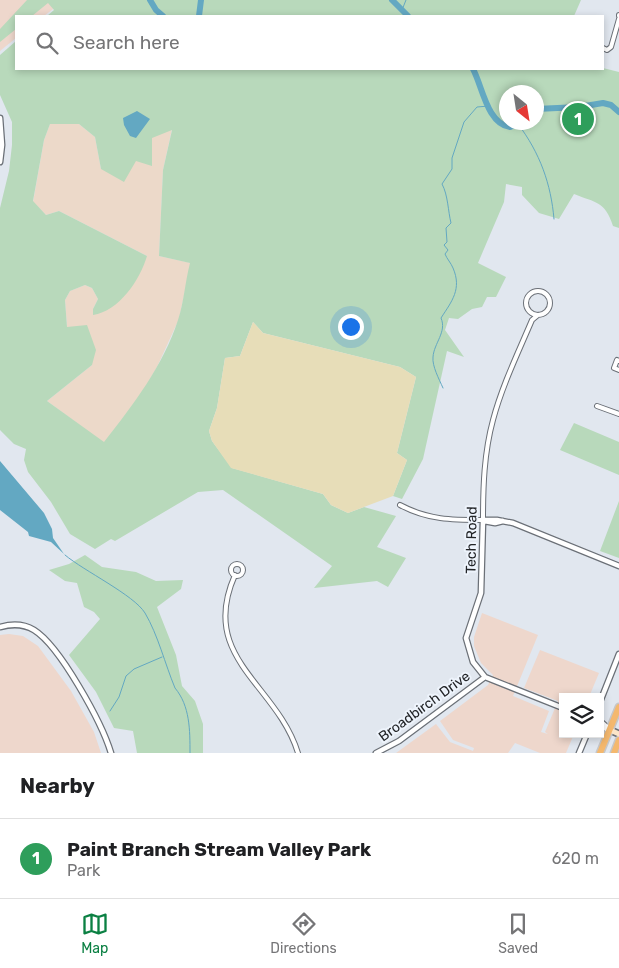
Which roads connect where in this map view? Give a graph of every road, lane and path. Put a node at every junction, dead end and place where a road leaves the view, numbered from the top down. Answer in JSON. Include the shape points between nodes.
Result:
{"nodes":[{"id":1,"x":619,"y":18,"type":"edge"},
{"id":2,"x":612,"y":43,"type":"junction"},
{"id":3,"x":619,"y":46,"type":"edge"},
{"id":4,"x":604,"y":48,"type":"edge"},
{"id":5,"x":0,"y":118,"type":"edge"},
{"id":6,"x":0,"y":162,"type":"edge"},
{"id":7,"x":530,"y":312,"type":"junction"},
{"id":8,"x":538,"y":315,"type":"junction"},
{"id":9,"x":532,"y":320,"type":"junction"},
{"id":10,"x":619,"y":361,"type":"edge"},
{"id":11,"x":619,"y":370,"type":"edge"},
{"id":12,"x":597,"y":406,"type":"dead end"},
{"id":13,"x":619,"y":414,"type":"edge"},
{"id":14,"x":400,"y":505,"type":"dead end"},
{"id":15,"x":483,"y":520,"type":"junction"},
{"id":16,"x":619,"y":566,"type":"edge"},
{"id":17,"x":234,"y":575,"type":"dead end"},
{"id":18,"x":0,"y":627,"type":"edge"},
{"id":19,"x":619,"y":654,"type":"edge"},
{"id":20,"x":485,"y":677,"type":"junction"},
{"id":21,"x":604,"y":693,"type":"edge"},
{"id":22,"x":559,"y":706,"type":"edge"},
{"id":23,"x":619,"y":707,"type":"edge"},
{"id":24,"x":604,"y":724,"type":"edge"},
{"id":25,"x":604,"y":728,"type":"edge"},
{"id":26,"x":610,"y":730,"type":"junction"},
{"id":27,"x":619,"y":734,"type":"edge"},
{"id":28,"x":585,"y":738,"type":"edge"},
{"id":29,"x":619,"y":740,"type":"edge"},
{"id":30,"x":111,"y":753,"type":"edge"},
{"id":31,"x":298,"y":753,"type":"edge"},
{"id":32,"x":376,"y":753,"type":"edge"},
{"id":33,"x":579,"y":753,"type":"edge"},
{"id":34,"x":600,"y":753,"type":"edge"},
{"id":35,"x":614,"y":753,"type":"edge"}],
"edges":[{"from":1,"to":2,"type":"street"},
{"from":2,"to":3,"type":"street"},
{"from":2,"to":4,"type":"street","via":[[607,50]]},
{"from":5,"to":6,"type":"street"},
{"from":7,"to":8,"type":"street"},
{"from":7,"to":8,"type":"street","name":"Tech Road","via":[[528,298],[534,292],[543,293],[550,304],[546,312]]},
{"from":7,"to":9,"type":"street"},
{"from":8,"to":9,"type":"street","name":"Tech Road"},
{"from":9,"to":15,"type":"street","name":"Tech Road","via":[[492,422],[485,468]]},
{"from":10,"to":11,"type":"street","via":[[614,368]]},
{"from":12,"to":13,"type":"street"},
{"from":14,"to":15,"type":"street","via":[[438,520]]},
{"from":15,"to":16,"type":"street","via":[[488,523],[504,521]]},
{"from":15,"to":20,"type":"street","name":"Tech Road","via":[[481,593],[466,638],[473,662]]},
{"from":17,"to":31,"type":"street","via":[[225,611],[230,646],[244,670],[279,712]]},
{"from":18,"to":30,"type":"street","via":[[24,626],[41,635],[88,700]]},
{"from":19,"to":21,"type":"street"},
{"from":20,"to":22,"type":"street"},
{"from":20,"to":32,"type":"street","name":"Broadbirch Drive","via":[[399,741]]},
{"from":23,"to":26,"type":"highway"},
{"from":24,"to":26,"type":"street"},
{"from":25,"to":26,"type":"street"},
{"from":26,"to":27,"type":"main road"},
{"from":26,"to":34,"type":"highway"},
{"from":28,"to":33,"type":"street"},
{"from":29,"to":35,"type":"highway"}]}
